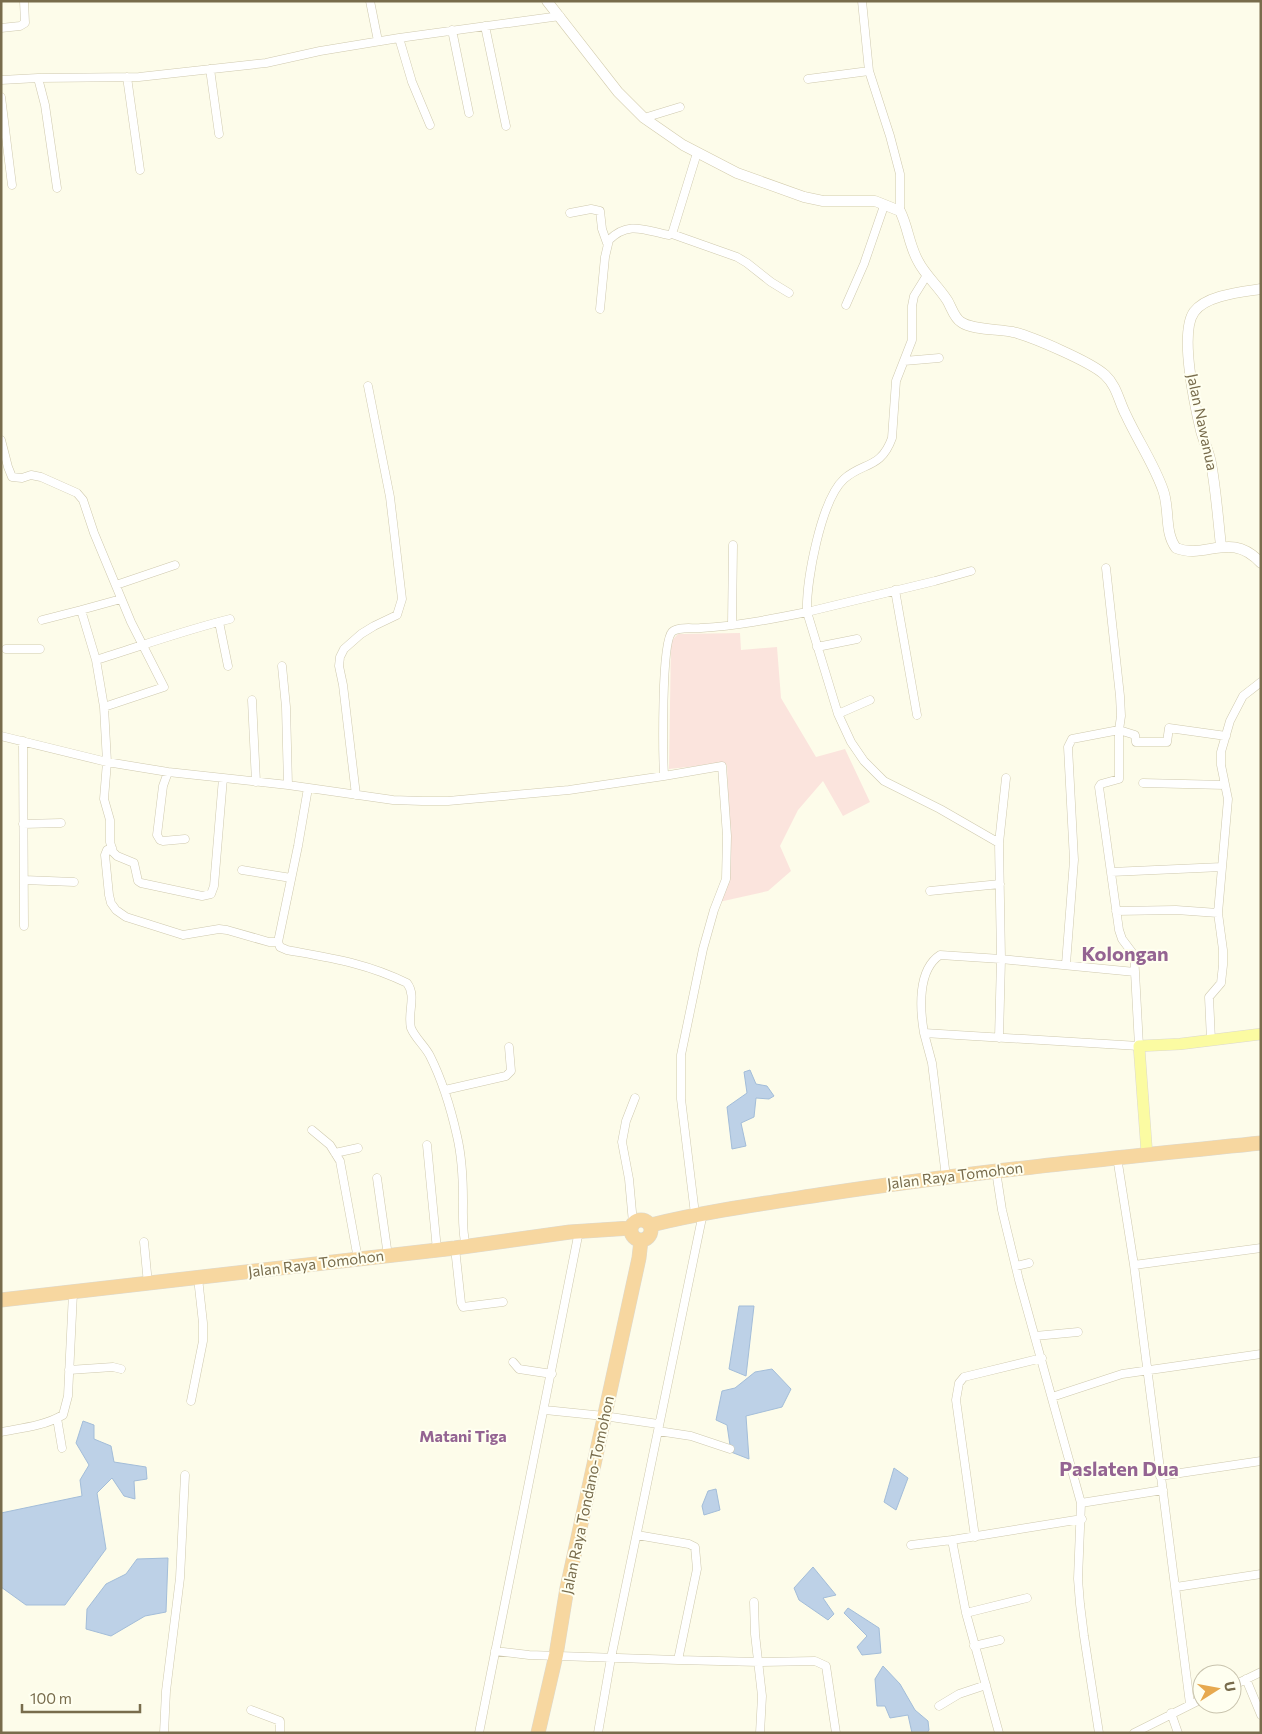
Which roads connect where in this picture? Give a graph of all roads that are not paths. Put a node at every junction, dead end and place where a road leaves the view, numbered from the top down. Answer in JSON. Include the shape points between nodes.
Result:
{"nodes":[{"id":1,"x":24,"y":1,"type":"edge"},
{"id":2,"x":370,"y":1,"type":"edge"},
{"id":3,"x":547,"y":1,"type":"edge"},
{"id":4,"x":862,"y":1,"type":"edge"},
{"id":5,"x":560,"y":16,"type":"junction"},
{"id":6,"x":485,"y":26,"type":"junction"},
{"id":7,"x":1,"y":28,"type":"edge"},
{"id":8,"x":452,"y":30,"type":"junction"},
{"id":9,"x":399,"y":38,"type":"junction"},
{"id":10,"x":378,"y":41,"type":"junction"},
{"id":11,"x":210,"y":69,"type":"junction"},
{"id":12,"x":869,"y":71,"type":"junction"},
{"id":13,"x":127,"y":77,"type":"junction"},
{"id":14,"x":38,"y":78,"type":"junction"},
{"id":15,"x":808,"y":79,"type":"dead end"},
{"id":16,"x":1,"y":80,"type":"edge"},
{"id":17,"x":1,"y":97,"type":"edge"},
{"id":18,"x":680,"y":107,"type":"dead end"},
{"id":19,"x":469,"y":113,"type":"dead end"},
{"id":20,"x":644,"y":118,"type":"junction"},
{"id":21,"x":430,"y":126,"type":"dead end"},
{"id":22,"x":506,"y":126,"type":"dead end"},
{"id":23,"x":218,"y":134,"type":"dead end"},
{"id":24,"x":697,"y":153,"type":"junction"},
{"id":25,"x":140,"y":170,"type":"dead end"},
{"id":26,"x":12,"y":185,"type":"dead end"},
{"id":27,"x":57,"y":188,"type":"dead end"},
{"id":28,"x":884,"y":206,"type":"junction"},
{"id":29,"x":900,"y":211,"type":"junction"},
{"id":30,"x":570,"y":213,"type":"dead end"},
{"id":31,"x":672,"y":234,"type":"junction"},
{"id":32,"x":608,"y":243,"type":"junction"},
{"id":33,"x":928,"y":275,"type":"junction"},
{"id":34,"x":1261,"y":289,"type":"edge"},
{"id":35,"x":790,"y":293,"type":"dead end"},
{"id":36,"x":846,"y":305,"type":"dead end"},
{"id":37,"x":600,"y":309,"type":"dead end"},
{"id":38,"x":939,"y":358,"type":"dead end"},
{"id":39,"x":904,"y":361,"type":"junction"},
{"id":40,"x":368,"y":386,"type":"dead end"},
{"id":41,"x":1,"y":440,"type":"edge"},
{"id":42,"x":733,"y":545,"type":"dead end"},
{"id":43,"x":1220,"y":546,"type":"junction"},
{"id":44,"x":1261,"y":563,"type":"edge"},
{"id":45,"x":175,"y":565,"type":"dead end"},
{"id":46,"x":1106,"y":568,"type":"dead end"},
{"id":47,"x":971,"y":571,"type":"dead end"},
{"id":48,"x":116,"y":584,"type":"junction"},
{"id":49,"x":895,"y":590,"type":"junction"},
{"id":50,"x":121,"y":599,"type":"junction"},
{"id":51,"x":81,"y":610,"type":"junction"},
{"id":52,"x":807,"y":612,"type":"junction"},
{"id":53,"x":230,"y":619,"type":"dead end"},
{"id":54,"x":42,"y":620,"type":"dead end"},
{"id":55,"x":219,"y":622,"type":"junction"},
{"id":56,"x":732,"y":625,"type":"junction"},
{"id":57,"x":857,"y":639,"type":"dead end"},
{"id":58,"x":144,"y":646,"type":"junction"},
{"id":59,"x":817,"y":647,"type":"junction"},
{"id":60,"x":6,"y":649,"type":"dead end"},
{"id":61,"x":40,"y":649,"type":"dead end"},
{"id":62,"x":96,"y":660,"type":"junction"},
{"id":63,"x":228,"y":666,"type":"dead end"},
{"id":64,"x":282,"y":666,"type":"dead end"},
{"id":65,"x":1261,"y":682,"type":"edge"},
{"id":66,"x":252,"y":700,"type":"dead end"},
{"id":67,"x":870,"y":700,"type":"dead end"},
{"id":68,"x":104,"y":707,"type":"junction"},
{"id":69,"x":838,"y":714,"type":"junction"},
{"id":70,"x":917,"y":715,"type":"dead end"},
{"id":71,"x":1119,"y":730,"type":"junction"},
{"id":72,"x":1,"y":736,"type":"edge"},
{"id":73,"x":1226,"y":736,"type":"junction"},
{"id":74,"x":23,"y":741,"type":"junction"},
{"id":75,"x":107,"y":762,"type":"junction"},
{"id":76,"x":168,"y":772,"type":"junction"},
{"id":77,"x":664,"y":776,"type":"junction"},
{"id":78,"x":223,"y":778,"type":"junction"},
{"id":79,"x":1006,"y":778,"type":"dead end"},
{"id":80,"x":256,"y":782,"type":"junction"},
{"id":81,"x":1143,"y":783,"type":"dead end"},
{"id":82,"x":288,"y":785,"type":"junction"},
{"id":83,"x":1225,"y":786,"type":"junction"},
{"id":84,"x":308,"y":788,"type":"junction"},
{"id":85,"x":356,"y":795,"type":"junction"},
{"id":86,"x":61,"y":823,"type":"dead end"},
{"id":87,"x":24,"y":824,"type":"junction"},
{"id":88,"x":185,"y":839,"type":"dead end"},
{"id":89,"x":999,"y":842,"type":"junction"},
{"id":90,"x":112,"y":848,"type":"junction"},
{"id":91,"x":1222,"y":867,"type":"junction"},
{"id":92,"x":242,"y":870,"type":"dead end"},
{"id":93,"x":1111,"y":872,"type":"junction"},
{"id":94,"x":291,"y":878,"type":"junction"},
{"id":95,"x":24,"y":880,"type":"junction"},
{"id":96,"x":74,"y":882,"type":"dead end"},
{"id":97,"x":1000,"y":884,"type":"junction"},
{"id":98,"x":930,"y":891,"type":"dead end"},
{"id":99,"x":1116,"y":911,"type":"junction"},
{"id":100,"x":1218,"y":913,"type":"junction"},
{"id":101,"x":24,"y":926,"type":"dead end"},
{"id":102,"x":278,"y":942,"type":"junction"},
{"id":103,"x":1001,"y":959,"type":"junction"},
{"id":104,"x":1066,"y":964,"type":"junction"},
{"id":105,"x":1135,"y":972,"type":"junction"},
{"id":106,"x":924,"y":1033,"type":"junction"},
{"id":107,"x":1261,"y":1034,"type":"edge"},
{"id":108,"x":999,"y":1038,"type":"junction"},
{"id":109,"x":1211,"y":1040,"type":"junction"},
{"id":110,"x":1139,"y":1046,"type":"junction"},
{"id":111,"x":509,"y":1047,"type":"dead end"},
{"id":112,"x":445,"y":1090,"type":"junction"},
{"id":113,"x":635,"y":1098,"type":"dead end"},
{"id":114,"x":312,"y":1130,"type":"dead end"},
{"id":115,"x":1261,"y":1143,"type":"edge"},
{"id":116,"x":427,"y":1144,"type":"dead end"},
{"id":117,"x":358,"y":1148,"type":"dead end"},
{"id":118,"x":336,"y":1153,"type":"junction"},
{"id":119,"x":1147,"y":1155,"type":"junction"},
{"id":120,"x":1118,"y":1157,"type":"junction"},
{"id":121,"x":996,"y":1171,"type":"junction"},
{"id":122,"x":946,"y":1177,"type":"junction"},
{"id":123,"x":376,"y":1178,"type":"dead end"},
{"id":124,"x":699,"y":1214,"type":"junction"},
{"id":125,"x":632,"y":1225,"type":"junction"},
{"id":126,"x":651,"y":1225,"type":"junction"},
{"id":127,"x":579,"y":1231,"type":"junction"},
{"id":128,"x":641,"y":1240,"type":"junction"},
{"id":129,"x":144,"y":1242,"type":"dead end"},
{"id":130,"x":460,"y":1248,"type":"junction"},
{"id":131,"x":1261,"y":1248,"type":"edge"},
{"id":132,"x":437,"y":1250,"type":"junction"},
{"id":133,"x":388,"y":1256,"type":"junction"},
{"id":134,"x":358,"y":1259,"type":"junction"},
{"id":135,"x":1029,"y":1263,"type":"dead end"},
{"id":136,"x":1134,"y":1265,"type":"junction"},
{"id":137,"x":1016,"y":1266,"type":"junction"},
{"id":138,"x":198,"y":1278,"type":"junction"},
{"id":139,"x":148,"y":1284,"type":"junction"},
{"id":140,"x":73,"y":1293,"type":"junction"},
{"id":141,"x":1,"y":1300,"type":"edge"},
{"id":142,"x":503,"y":1302,"type":"dead end"},
{"id":143,"x":1078,"y":1332,"type":"dead end"},
{"id":144,"x":1035,"y":1336,"type":"junction"},
{"id":145,"x":1261,"y":1354,"type":"edge"},
{"id":146,"x":1042,"y":1358,"type":"junction"},
{"id":147,"x":513,"y":1362,"type":"dead end"},
{"id":148,"x":121,"y":1369,"type":"dead end"},
{"id":149,"x":69,"y":1370,"type":"junction"},
{"id":150,"x":1146,"y":1371,"type":"junction"},
{"id":151,"x":552,"y":1374,"type":"junction"},
{"id":152,"x":1052,"y":1397,"type":"junction"},
{"id":153,"x":192,"y":1401,"type":"dead end"},
{"id":154,"x":545,"y":1410,"type":"junction"},
{"id":155,"x":604,"y":1416,"type":"junction"},
{"id":156,"x":58,"y":1418,"type":"junction"},
{"id":157,"x":658,"y":1427,"type":"junction"},
{"id":158,"x":1,"y":1432,"type":"edge"},
{"id":159,"x":62,"y":1448,"type":"dead end"},
{"id":160,"x":730,"y":1449,"type":"dead end"},
{"id":161,"x":1261,"y":1462,"type":"edge"},
{"id":162,"x":185,"y":1475,"type":"dead end"},
{"id":163,"x":1160,"y":1476,"type":"junction"},
{"id":164,"x":1163,"y":1490,"type":"junction"},
{"id":165,"x":1081,"y":1503,"type":"junction"},
{"id":166,"x":1082,"y":1519,"type":"junction"},
{"id":167,"x":637,"y":1535,"type":"junction"},
{"id":168,"x":975,"y":1537,"type":"junction"},
{"id":169,"x":952,"y":1540,"type":"junction"},
{"id":170,"x":911,"y":1545,"type":"dead end"},
{"id":171,"x":1261,"y":1574,"type":"edge"},
{"id":172,"x":1176,"y":1587,"type":"junction"},
{"id":173,"x":1027,"y":1598,"type":"dead end"},
{"id":174,"x":754,"y":1602,"type":"dead end"},
{"id":175,"x":966,"y":1613,"type":"junction"},
{"id":176,"x":1000,"y":1640,"type":"dead end"},
{"id":177,"x":974,"y":1646,"type":"junction"},
{"id":178,"x":495,"y":1651,"type":"junction"},
{"id":179,"x":556,"y":1655,"type":"junction"},
{"id":180,"x":611,"y":1658,"type":"junction"},
{"id":181,"x":678,"y":1660,"type":"junction"},
{"id":182,"x":759,"y":1662,"type":"junction"},
{"id":183,"x":1261,"y":1672,"type":"edge"},
{"id":184,"x":1246,"y":1679,"type":"junction"},
{"id":185,"x":1242,"y":1681,"type":"edge"},
{"id":186,"x":986,"y":1685,"type":"junction"},
{"id":187,"x":1190,"y":1704,"type":"joint"},
{"id":188,"x":939,"y":1706,"type":"dead end"},
{"id":189,"x":251,"y":1710,"type":"dead end"},
{"id":190,"x":1171,"y":1713,"type":"junction"},
{"id":191,"x":1261,"y":1715,"type":"edge"},
{"id":192,"x":164,"y":1733,"type":"edge"},
{"id":193,"x":280,"y":1733,"type":"edge"},
{"id":194,"x":479,"y":1733,"type":"edge"},
{"id":195,"x":538,"y":1733,"type":"edge"},
{"id":196,"x":598,"y":1733,"type":"edge"},
{"id":197,"x":760,"y":1733,"type":"edge"},
{"id":198,"x":836,"y":1733,"type":"edge"},
{"id":199,"x":999,"y":1733,"type":"edge"},
{"id":200,"x":1099,"y":1733,"type":"edge"},
{"id":201,"x":1134,"y":1733,"type":"edge"},
{"id":202,"x":1178,"y":1733,"type":"edge"}],
"edges":[{"from":1,"to":7,"type":"street","via":[[25,23]]},
{"from":2,"to":10,"type":"street"},
{"from":3,"to":5,"type":"main road"},
{"from":4,"to":12,"type":"street"},
{"from":5,"to":6,"type":"street"},
{"from":5,"to":20,"type":"main road","via":[[618,92]]},
{"from":6,"to":8,"type":"street"},
{"from":6,"to":22,"type":"street"},
{"from":8,"to":9,"type":"street"},
{"from":8,"to":19,"type":"street"},
{"from":9,"to":10,"type":"street"},
{"from":9,"to":21,"type":"street"},
{"from":10,"to":11,"type":"street","via":[[266,63]]},
{"from":11,"to":13,"type":"street"},
{"from":11,"to":23,"type":"street"},
{"from":12,"to":15,"type":"street"},
{"from":12,"to":29,"type":"street","via":[[900,174]]},
{"from":13,"to":14,"type":"street"},
{"from":13,"to":25,"type":"street"},
{"from":14,"to":16,"type":"street"},
{"from":14,"to":27,"type":"street"},
{"from":17,"to":26,"type":"street"},
{"from":18,"to":20,"type":"street"},
{"from":20,"to":24,"type":"main road"},
{"from":24,"to":28,"type":"main road","via":[[737,173],[804,197],[823,201],[874,201]]},
{"from":24,"to":31,"type":"street"},
{"from":28,"to":29,"type":"main road"},
{"from":28,"to":36,"type":"street"},
{"from":29,"to":33,"type":"main road","via":[[912,248]]},
{"from":30,"to":32,"type":"street","via":[[591,209],[600,211]]},
{"from":31,"to":32,"type":"street","via":[[632,228],[612,237]]},
{"from":31,"to":35,"type":"street","via":[[737,258]]},
{"from":32,"to":37,"type":"street"},
{"from":33,"to":39,"type":"street","via":[[914,296],[912,340]]},
{"from":33,"to":43,"type":"main road","via":[[960,322],[1029,337],[1106,376],[1117,392],[1163,490],[1171,542],[1176,548],[1192,551]]},
{"from":34,"to":43,"type":"main road","name":"Jalan Nawanua","via":[[1224,295],[1198,307],[1192,313],[1187,335],[1195,402],[1213,476]]},
{"from":38,"to":39,"type":"street"},
{"from":39,"to":52,"type":"street","via":[[896,381],[894,428],[889,447],[870,466],[845,478],[831,497],[808,587]]},
{"from":40,"to":85,"type":"street","via":[[390,497],[402,599],[398,615],[361,634],[340,657]]},
{"from":41,"to":48,"type":"street","via":[[12,476],[37,475],[80,496]]},
{"from":42,"to":56,"type":"street"},
{"from":43,"to":44,"type":"main road","via":[[1245,550]]},
{"from":45,"to":48,"type":"street"},
{"from":46,"to":71,"type":"street","via":[[1120,696]]},
{"from":47,"to":49,"type":"street"},
{"from":48,"to":50,"type":"street"},
{"from":49,"to":52,"type":"street"},
{"from":49,"to":70,"type":"street"},
{"from":50,"to":51,"type":"street"},
{"from":50,"to":58,"type":"street"},
{"from":51,"to":54,"type":"street"},
{"from":51,"to":62,"type":"street"},
{"from":52,"to":56,"type":"street"},
{"from":52,"to":59,"type":"street"},
{"from":53,"to":55,"type":"street"},
{"from":55,"to":58,"type":"street","via":[[194,627]]},
{"from":55,"to":63,"type":"street"},
{"from":56,"to":77,"type":"street","via":[[678,629],[670,636],[666,661]]},
{"from":57,"to":59,"type":"street"},
{"from":58,"to":62,"type":"street"},
{"from":58,"to":68,"type":"street","via":[[164,686]]},
{"from":59,"to":69,"type":"street"},
{"from":60,"to":61,"type":"street"},
{"from":62,"to":68,"type":"street"},
{"from":64,"to":82,"type":"street"},
{"from":65,"to":73,"type":"street","via":[[1243,696]]},
{"from":66,"to":80,"type":"street"},
{"from":67,"to":69,"type":"street"},
{"from":68,"to":75,"type":"street"},
{"from":69,"to":89,"type":"street","via":[[864,761],[884,780]]},
{"from":71,"to":73,"type":"street","via":[[1135,735],[1136,742],[1167,742],[1170,728]]},
{"from":71,"to":93,"type":"street","via":[[1119,779],[1099,787]]},
{"from":71,"to":104,"type":"street","via":[[1072,739],[1068,747],[1074,860]]},
{"from":72,"to":74,"type":"street"},
{"from":73,"to":83,"type":"street","via":[[1221,765]]},
{"from":74,"to":75,"type":"street"},
{"from":74,"to":87,"type":"street"},
{"from":75,"to":76,"type":"street"},
{"from":75,"to":90,"type":"street","via":[[104,799],[110,820]]},
{"from":76,"to":78,"type":"street"},
{"from":76,"to":88,"type":"street","via":[[163,786],[158,835],[163,841]]},
{"from":77,"to":85,"type":"street","via":[[569,790],[448,801],[392,800]]},
{"from":77,"to":124,"type":"street","via":[[719,765],[724,778],[726,879],[703,949],[681,1055],[681,1099]]},
{"from":78,"to":80,"type":"street"},
{"from":78,"to":90,"type":"street","via":[[211,894],[202,896],[144,885],[138,881],[134,863],[117,856]]},
{"from":79,"to":89,"type":"street"},
{"from":80,"to":82,"type":"street"},
{"from":81,"to":83,"type":"street"},
{"from":82,"to":84,"type":"street"},
{"from":83,"to":91,"type":"street","via":[[1228,804]]},
{"from":84,"to":85,"type":"street"},
{"from":84,"to":94,"type":"street"},
{"from":86,"to":87,"type":"street"},
{"from":87,"to":95,"type":"street"},
{"from":89,"to":97,"type":"street"},
{"from":90,"to":102,"type":"street","via":[[106,850],[105,855],[109,895],[116,910],[126,917],[183,934],[219,929]]},
{"from":91,"to":93,"type":"street"},
{"from":91,"to":100,"type":"street"},
{"from":92,"to":94,"type":"street"},
{"from":93,"to":99,"type":"street"},
{"from":94,"to":102,"type":"street"},
{"from":95,"to":96,"type":"street"},
{"from":95,"to":101,"type":"street"},
{"from":97,"to":98,"type":"street"},
{"from":97,"to":103,"type":"street"},
{"from":99,"to":100,"type":"street"},
{"from":99,"to":105,"type":"street","via":[[1122,939],[1134,955]]},
{"from":100,"to":109,"type":"street","via":[[1224,950],[1221,983],[1209,997]]},
{"from":102,"to":112,"type":"street","via":[[287,950],[357,963],[407,983],[411,993],[411,1027],[431,1058]]},
{"from":103,"to":104,"type":"street"},
{"from":103,"to":106,"type":"street","via":[[945,955],[937,958],[926,976],[921,996]]},
{"from":103,"to":108,"type":"street"},
{"from":104,"to":105,"type":"street"},
{"from":105,"to":110,"type":"street"},
{"from":106,"to":108,"type":"street"},
{"from":106,"to":122,"type":"street","via":[[932,1063]]},
{"from":107,"to":109,"type":"main road"},
{"from":108,"to":110,"type":"street"},
{"from":109,"to":110,"type":"main road"},
{"from":110,"to":119,"type":"main road"},
{"from":111,"to":112,"type":"street","via":[[511,1071],[506,1076]]},
{"from":112,"to":130,"type":"street","via":[[458,1138],[463,1234]]},
{"from":113,"to":125,"type":"street","via":[[622,1142],[629,1179]]},
{"from":114,"to":118,"type":"street"},
{"from":115,"to":119,"type":"highway","name":"Jalan Raya Tomohon"},
{"from":116,"to":132,"type":"street"},
{"from":117,"to":118,"type":"street"},
{"from":118,"to":134,"type":"street"},
{"from":119,"to":120,"type":"highway","name":"Jalan Raya Tomohon"},
{"from":120,"to":121,"type":"highway","name":"Jalan Raya Tomohon"},
{"from":120,"to":136,"type":"street"},
{"from":121,"to":122,"type":"highway","name":"Jalan Raya Tomohon"},
{"from":121,"to":137,"type":"street"},
{"from":122,"to":124,"type":"highway","name":"Jalan Raya Tomohon"},
{"from":123,"to":133,"type":"street"},
{"from":124,"to":126,"type":"highway","name":"Jalan Raya Tomohon"},
{"from":124,"to":157,"type":"street"},
{"from":125,"to":126,"type":"highway","name":"Jalan Raya Tomohon","via":[[641,1219]]},
{"from":125,"to":127,"type":"highway","name":"Jalan Raya Tomohon"},
{"from":125,"to":128,"type":"highway","via":[[633,1236]]},
{"from":126,"to":128,"type":"highway","via":[[649,1237]]},
{"from":127,"to":130,"type":"highway","name":"Jalan Raya Tomohon"},
{"from":127,"to":151,"type":"street"},
{"from":128,"to":155,"type":"highway","name":"Jalan Raya Tondano-Tomohon"},
{"from":129,"to":139,"type":"street"},
{"from":130,"to":132,"type":"highway","name":"Jalan Raya Tomohon"},
{"from":130,"to":142,"type":"street","via":[[460,1303],[463,1307]]},
{"from":131,"to":136,"type":"street"},
{"from":132,"to":133,"type":"highway","name":"Jalan Raya Tomohon"},
{"from":133,"to":134,"type":"highway","name":"Jalan Raya Tomohon"},
{"from":134,"to":138,"type":"highway","name":"Jalan Raya Tomohon"},
{"from":135,"to":137,"type":"street"},
{"from":136,"to":150,"type":"street"},
{"from":137,"to":144,"type":"street"},
{"from":138,"to":139,"type":"highway","name":"Jalan Raya Tomohon"},
{"from":138,"to":153,"type":"street","via":[[203,1341]]},
{"from":139,"to":140,"type":"highway","name":"Jalan Raya Tomohon"},
{"from":140,"to":141,"type":"highway","name":"Jalan Raya Tomohon"},
{"from":140,"to":149,"type":"street"},
{"from":143,"to":144,"type":"street"},
{"from":144,"to":146,"type":"street"},
{"from":145,"to":150,"type":"street"},
{"from":146,"to":152,"type":"street"},
{"from":146,"to":168,"type":"street","via":[[964,1377],[959,1383],[956,1400]]},
{"from":147,"to":151,"type":"street","via":[[519,1369]]},
{"from":148,"to":149,"type":"street"},
{"from":149,"to":156,"type":"street","via":[[66,1406]]},
{"from":150,"to":152,"type":"street","via":[[1114,1376]]},
{"from":150,"to":163,"type":"street"},
{"from":151,"to":154,"type":"street"},
{"from":152,"to":165,"type":"street"},
{"from":154,"to":155,"type":"street"},
{"from":154,"to":178,"type":"street"},
{"from":155,"to":157,"type":"street"},
{"from":155,"to":179,"type":"highway","name":"Jalan Raya Tondano-Tomohon"},
{"from":156,"to":158,"type":"street"},
{"from":156,"to":159,"type":"street"},
{"from":157,"to":160,"type":"street"},
{"from":157,"to":167,"type":"street"},
{"from":161,"to":163,"type":"street"},
{"from":162,"to":192,"type":"street","via":[[180,1578]]},
{"from":163,"to":164,"type":"street"},
{"from":164,"to":165,"type":"street"},
{"from":164,"to":172,"type":"street"},
{"from":165,"to":166,"type":"street"},
{"from":166,"to":168,"type":"street"},
{"from":166,"to":200,"type":"street","via":[[1078,1579]]},
{"from":167,"to":180,"type":"street"},
{"from":167,"to":181,"type":"street","via":[[695,1547],[697,1569]]},
{"from":168,"to":169,"type":"street"},
{"from":169,"to":170,"type":"street"},
{"from":169,"to":175,"type":"street"},
{"from":171,"to":172,"type":"street"},
{"from":172,"to":187,"type":"street"},
{"from":173,"to":175,"type":"street"},
{"from":174,"to":182,"type":"street"},
{"from":175,"to":177,"type":"street"},
{"from":176,"to":177,"type":"street"},
{"from":177,"to":186,"type":"street"},
{"from":178,"to":179,"type":"street"},
{"from":178,"to":194,"type":"street"},
{"from":179,"to":180,"type":"street"},
{"from":179,"to":195,"type":"highway","name":"Jalan Raya Tondano-Tomohon"},
{"from":180,"to":181,"type":"street"},
{"from":180,"to":196,"type":"street"},
{"from":181,"to":182,"type":"street"},
{"from":182,"to":197,"type":"street","via":[[762,1696]]},
{"from":182,"to":198,"type":"street","via":[[815,1661],[826,1666]]},
{"from":183,"to":184,"type":"street"},
{"from":184,"to":185,"type":"street"},
{"from":184,"to":191,"type":"street"},
{"from":186,"to":188,"type":"street","via":[[959,1694]]},
{"from":186,"to":199,"type":"street"},
{"from":187,"to":190,"type":"street"},
{"from":189,"to":193,"type":"street","via":[[280,1721]]},
{"from":190,"to":201,"type":"street"},
{"from":190,"to":202,"type":"street"}]}
